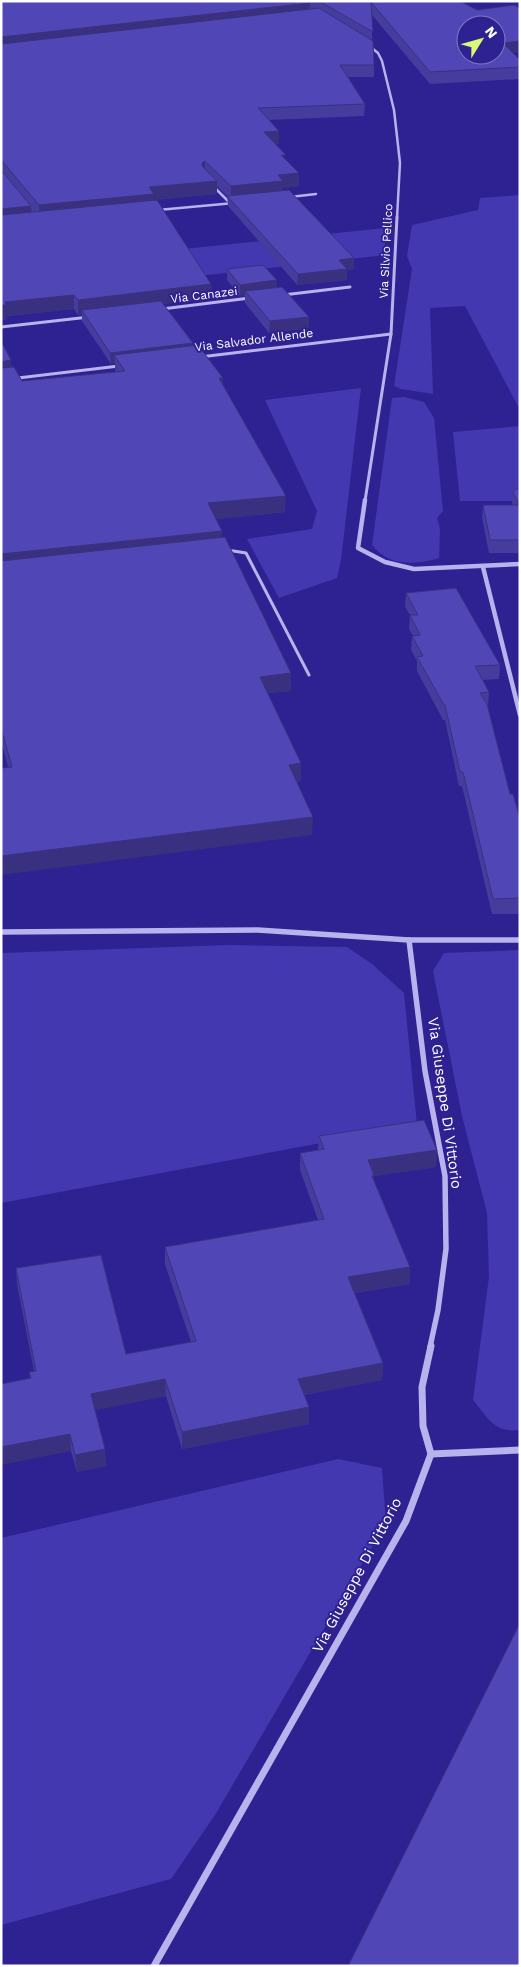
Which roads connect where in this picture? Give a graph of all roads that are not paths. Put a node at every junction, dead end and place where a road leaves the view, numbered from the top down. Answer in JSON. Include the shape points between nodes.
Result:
{"nodes":[{"id":1,"x":361,"y":41,"type":"edge"},
{"id":2,"x":211,"y":184,"type":"edge"},
{"id":3,"x":316,"y":194,"type":"dead end"},
{"id":4,"x":287,"y":197,"type":"edge"},
{"id":5,"x":239,"y":202,"type":"edge"},
{"id":6,"x":230,"y":203,"type":"junction"},
{"id":7,"x":153,"y":211,"type":"edge"},
{"id":8,"x":350,"y":287,"type":"dead end"},
{"id":9,"x":282,"y":295,"type":"edge"},
{"id":10,"x":253,"y":298,"type":"edge"},
{"id":11,"x":156,"y":309,"type":"edge"},
{"id":12,"x":98,"y":316,"type":"edge"},
{"id":13,"x":1,"y":327,"type":"edge"},
{"id":14,"x":390,"y":334,"type":"junction"},
{"id":15,"x":197,"y":357,"type":"edge"},
{"id":16,"x":128,"y":365,"type":"edge"},
{"id":17,"x":1,"y":380,"type":"edge"},
{"id":18,"x":222,"y":550,"type":"edge"},
{"id":19,"x":520,"y":564,"type":"edge"},
{"id":20,"x":483,"y":567,"type":"junction"},
{"id":21,"x":309,"y":675,"type":"dead end"},
{"id":22,"x":520,"y":715,"type":"edge"},
{"id":23,"x":1,"y":932,"type":"edge"},
{"id":24,"x":409,"y":940,"type":"junction"},
{"id":25,"x":520,"y":940,"type":"edge"},
{"id":26,"x":520,"y":1450,"type":"edge"},
{"id":27,"x":431,"y":1454,"type":"junction"},
{"id":28,"x":154,"y":1966,"type":"edge"}],
"edges":[{"from":1,"to":14,"type":"street","name":"Via Silvio Pellico","via":[[378,53],[382,61],[394,110],[400,163]]},
{"from":2,"to":6,"type":"street"},
{"from":3,"to":4,"type":"street"},
{"from":5,"to":6,"type":"street"},
{"from":6,"to":7,"type":"street"},
{"from":8,"to":9,"type":"street"},
{"from":10,"to":11,"type":"street","name":"Via Canazei"},
{"from":12,"to":13,"type":"street"},
{"from":14,"to":15,"type":"street","name":"Via Salvador Allende"},
{"from":14,"to":20,"type":"street","name":"Via Silvio Pellico","via":[[358,548],[385,562],[414,569]]},
{"from":16,"to":17,"type":"street"},
{"from":18,"to":21,"type":"lane","via":[[246,553]]},
{"from":19,"to":20,"type":"street"},
{"from":20,"to":22,"type":"street"},
{"from":23,"to":24,"type":"street","via":[[258,930]]},
{"from":24,"to":25,"type":"street"},
{"from":24,"to":27,"type":"street","name":"Via Giuseppe Di Vittorio","via":[[425,1071],[445,1176],[446,1249],[438,1310],[422,1387],[423,1426]]},
{"from":26,"to":27,"type":"street"},
{"from":27,"to":28,"type":"street","name":"Via Giuseppe Di Vittorio","via":[[406,1521]]}]}
